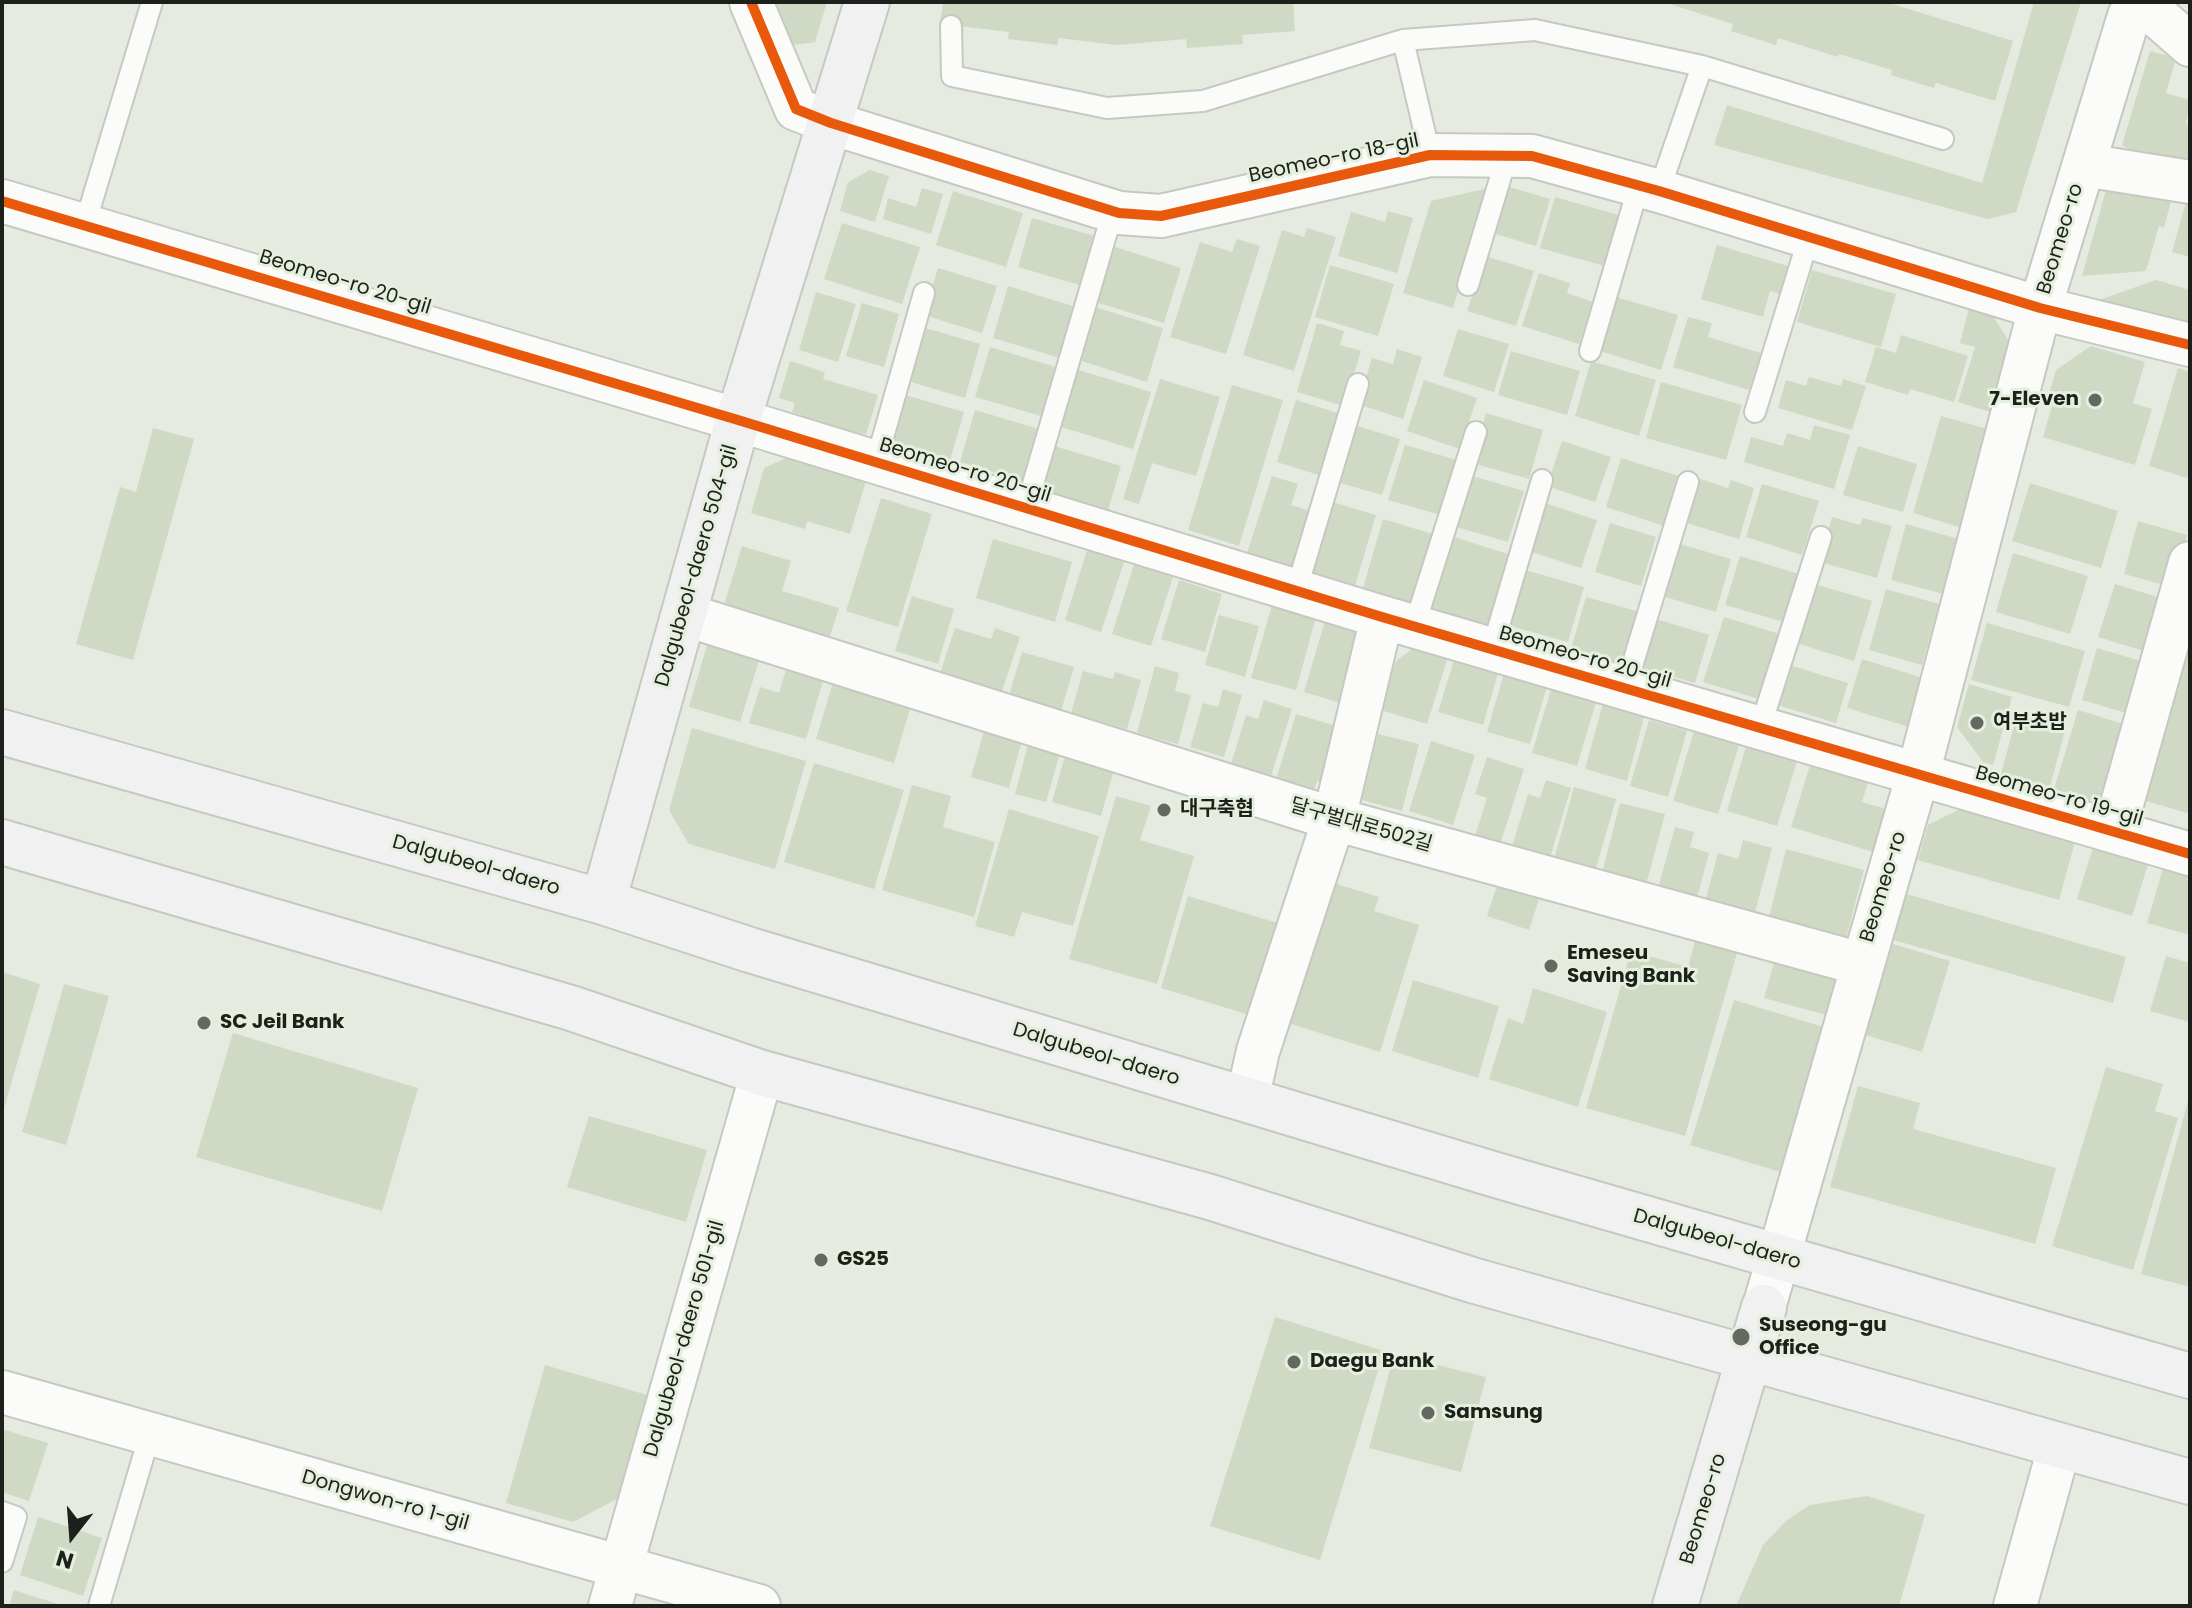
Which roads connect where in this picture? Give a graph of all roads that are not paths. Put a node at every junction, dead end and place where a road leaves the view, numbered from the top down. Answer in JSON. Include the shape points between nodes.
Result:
{"nodes":[{"id":1,"x":152,"y":2,"type":"edge"},
{"id":2,"x":751,"y":2,"type":"edge"},
{"id":3,"x":867,"y":2,"type":"edge"},
{"id":4,"x":2139,"y":2,"type":"edge"},
{"id":5,"x":951,"y":26,"type":"dead end"},
{"id":6,"x":1403,"y":40,"type":"junction"},
{"id":7,"x":2190,"y":45,"type":"edge"},
{"id":8,"x":1702,"y":66,"type":"junction"},
{"id":9,"x":831,"y":123,"type":"junction"},
{"id":10,"x":1943,"y":139,"type":"dead end"},
{"id":11,"x":1430,"y":155,"type":"junction"},
{"id":12,"x":1507,"y":156,"type":"junction"},
{"id":13,"x":2084,"y":165,"type":"junction"},
{"id":14,"x":2190,"y":182,"type":"edge"},
{"id":15,"x":1649,"y":188,"type":"junction"},
{"id":16,"x":2,"y":201,"type":"edge"},
{"id":17,"x":1113,"y":211,"type":"junction"},
{"id":18,"x":85,"y":224,"type":"junction"},
{"id":19,"x":1809,"y":237,"type":"junction"},
{"id":20,"x":1468,"y":285,"type":"dead end"},
{"id":21,"x":924,"y":293,"type":"dead end"},
{"id":22,"x":2040,"y":308,"type":"junction"},
{"id":23,"x":2190,"y":345,"type":"edge"},
{"id":24,"x":1590,"y":351,"type":"dead end"},
{"id":25,"x":1358,"y":384,"type":"dead end"},
{"id":26,"x":1755,"y":412,"type":"dead end"},
{"id":27,"x":738,"y":420,"type":"junction"},
{"id":28,"x":1476,"y":432,"type":"dead end"},
{"id":29,"x":876,"y":462,"type":"junction"},
{"id":30,"x":1542,"y":480,"type":"dead end"},
{"id":31,"x":1688,"y":482,"type":"dead end"},
{"id":32,"x":1026,"y":508,"type":"junction"},
{"id":33,"x":1821,"y":537,"type":"dead end"},
{"id":34,"x":2190,"y":563,"type":"edge"},
{"id":35,"x":1296,"y":591,"type":"junction"},
{"id":36,"x":683,"y":614,"type":"junction"},
{"id":37,"x":1398,"y":622,"type":"junction"},
{"id":38,"x":1492,"y":649,"type":"junction"},
{"id":39,"x":1625,"y":689,"type":"junction"},
{"id":40,"x":1760,"y":728,"type":"junction"},
{"id":41,"x":2,"y":732,"type":"edge"},
{"id":42,"x":1918,"y":774,"type":"junction"},
{"id":43,"x":1334,"y":819,"type":"junction"},
{"id":44,"x":2114,"y":832,"type":"junction"},
{"id":45,"x":2,"y":842,"type":"edge"},
{"id":46,"x":2190,"y":854,"type":"edge"},
{"id":47,"x":603,"y":902,"type":"junction"},
{"id":48,"x":1861,"y":964,"type":"junction"},
{"id":49,"x":762,"y":1073,"type":"junction"},
{"id":50,"x":1247,"y":1100,"type":"junction"},
{"id":51,"x":1779,"y":1259,"type":"junction"},
{"id":52,"x":1764,"y":1307,"type":"joint"},
{"id":53,"x":1750,"y":1356,"type":"junction"},
{"id":54,"x":2190,"y":1376,"type":"edge"},
{"id":55,"x":2,"y":1392,"type":"edge"},
{"id":56,"x":150,"y":1434,"type":"junction"},
{"id":57,"x":2060,"y":1445,"type":"junction"},
{"id":58,"x":2190,"y":1482,"type":"edge"},
{"id":59,"x":2,"y":1512,"type":"edge"},
{"id":60,"x":2,"y":1562,"type":"edge"},
{"id":61,"x":615,"y":1588,"type":"edge"},
{"id":62,"x":99,"y":1606,"type":"edge"},
{"id":63,"x":759,"y":1606,"type":"edge"},
{"id":64,"x":1675,"y":1606,"type":"edge"},
{"id":65,"x":2015,"y":1606,"type":"edge"}],
"edges":[{"from":1,"to":18,"type":"lane"},
{"from":2,"to":9,"type":"street","name":"Beomeo-ro 18-gil","via":[[796,109]]},
{"from":3,"to":9,"type":"main road","name":"Dalgubeol-daero 504-gil"},
{"from":4,"to":7,"type":"street"},
{"from":4,"to":13,"type":"street","name":"Beomeo-ro","via":[[2129,16]]},
{"from":5,"to":6,"type":"lane","via":[[952,76],[1107,108],[1203,101]]},
{"from":6,"to":8,"type":"lane","via":[[1535,30]]},
{"from":6,"to":11,"type":"lane"},
{"from":8,"to":10,"type":"lane"},
{"from":8,"to":15,"type":"lane"},
{"from":9,"to":17,"type":"street","name":"Beomeo-ro 18-gil"},
{"from":9,"to":27,"type":"main road","name":"Dalgubeol-daero 504-gil"},
{"from":11,"to":12,"type":"street","name":"Beomeo-ro 18-gil"},
{"from":11,"to":17,"type":"street","name":"Beomeo-ro 18-gil","via":[[1161,216]]},
{"from":12,"to":15,"type":"street","name":"Beomeo-ro 18-gil","via":[[1532,156]]},
{"from":12,"to":20,"type":"lane"},
{"from":13,"to":14,"type":"street","name":"Beomeo-ro"},
{"from":13,"to":22,"type":"street","name":"Beomeo-ro"},
{"from":15,"to":19,"type":"street","name":"Beomeo-ro 18-gil"},
{"from":15,"to":24,"type":"lane"},
{"from":16,"to":18,"type":"street","name":"Beomeo-ro 20-gil"},
{"from":17,"to":32,"type":"lane","name":"Beomeo-ro 20-gil"},
{"from":18,"to":27,"type":"street","name":"Beomeo-ro 20-gil"},
{"from":19,"to":22,"type":"street","name":"Beomeo-ro 18-gil"},
{"from":19,"to":26,"type":"lane"},
{"from":21,"to":29,"type":"lane","name":"Beomeo-ro 20-gil"},
{"from":22,"to":23,"type":"street","name":"Beomeo-ro 18-gil"},
{"from":22,"to":42,"type":"street","name":"Beomeo-ro"},
{"from":25,"to":35,"type":"lane"},
{"from":27,"to":29,"type":"street","name":"Beomeo-ro 20-gil"},
{"from":27,"to":36,"type":"main road","name":"Dalgubeol-daero 504-gil"},
{"from":28,"to":37,"type":"lane"},
{"from":29,"to":32,"type":"street","name":"Beomeo-ro 20-gil"},
{"from":30,"to":38,"type":"lane","name":"Beomeo-ro 20-gil"},
{"from":31,"to":39,"type":"lane","name":"Beomeo-ro 20-gil"},
{"from":32,"to":35,"type":"street","name":"Beomeo-ro 20-gil"},
{"from":33,"to":40,"type":"lane"},
{"from":34,"to":44,"type":"street"},
{"from":35,"to":37,"type":"street","name":"Beomeo-ro 20-gil"},
{"from":36,"to":43,"type":"street","name":"달구벌대로502길"},
{"from":36,"to":47,"type":"main road","name":"Dalgubeol-daero 504-gil"},
{"from":37,"to":38,"type":"street","name":"Beomeo-ro 20-gil"},
{"from":37,"to":43,"type":"street"},
{"from":38,"to":39,"type":"street","name":"Beomeo-ro 20-gil"},
{"from":39,"to":40,"type":"street","name":"Beomeo-ro 20-gil"},
{"from":40,"to":42,"type":"street","name":"Beomeo-ro 20-gil"},
{"from":41,"to":47,"type":"main road","name":"Dalgubeol-daero"},
{"from":42,"to":44,"type":"street","name":"Beomeo-ro 19-gil"},
{"from":42,"to":48,"type":"street","name":"Beomeo-ro"},
{"from":43,"to":48,"type":"street","name":"달구벌대로502길"},
{"from":43,"to":50,"type":"street"},
{"from":44,"to":46,"type":"street","name":"Beomeo-ro 19-gil"},
{"from":45,"to":49,"type":"main road","via":[[571,1008]]},
{"from":47,"to":50,"type":"main road","name":"Dalgubeol-daero"},
{"from":48,"to":51,"type":"street","name":"Beomeo-ro"},
{"from":49,"to":53,"type":"main road","via":[[1210,1197],[1472,1280]]},
{"from":49,"to":61,"type":"street","name":"Dalgubeol-daero 501-gil"},
{"from":50,"to":51,"type":"main road","name":"Dalgubeol-daero"},
{"from":51,"to":52,"type":"street","name":"Beomeo-ro"},
{"from":51,"to":54,"type":"main road","name":"Dalgubeol-daero"},
{"from":52,"to":53,"type":"main road","name":"Beomeo-ro"},
{"from":53,"to":57,"type":"main road"},
{"from":53,"to":64,"type":"main road","name":"Beomeo-ro"},
{"from":55,"to":56,"type":"street","name":"Dongwon-ro 1-gil"},
{"from":56,"to":61,"type":"street","name":"Dongwon-ro 1-gil"},
{"from":56,"to":62,"type":"lane"},
{"from":57,"to":58,"type":"main road"},
{"from":57,"to":65,"type":"street"},
{"from":59,"to":60,"type":"lane","via":[[16,1517]]},
{"from":61,"to":63,"type":"street","name":"Dongwon-ro 1-gil"}]}
